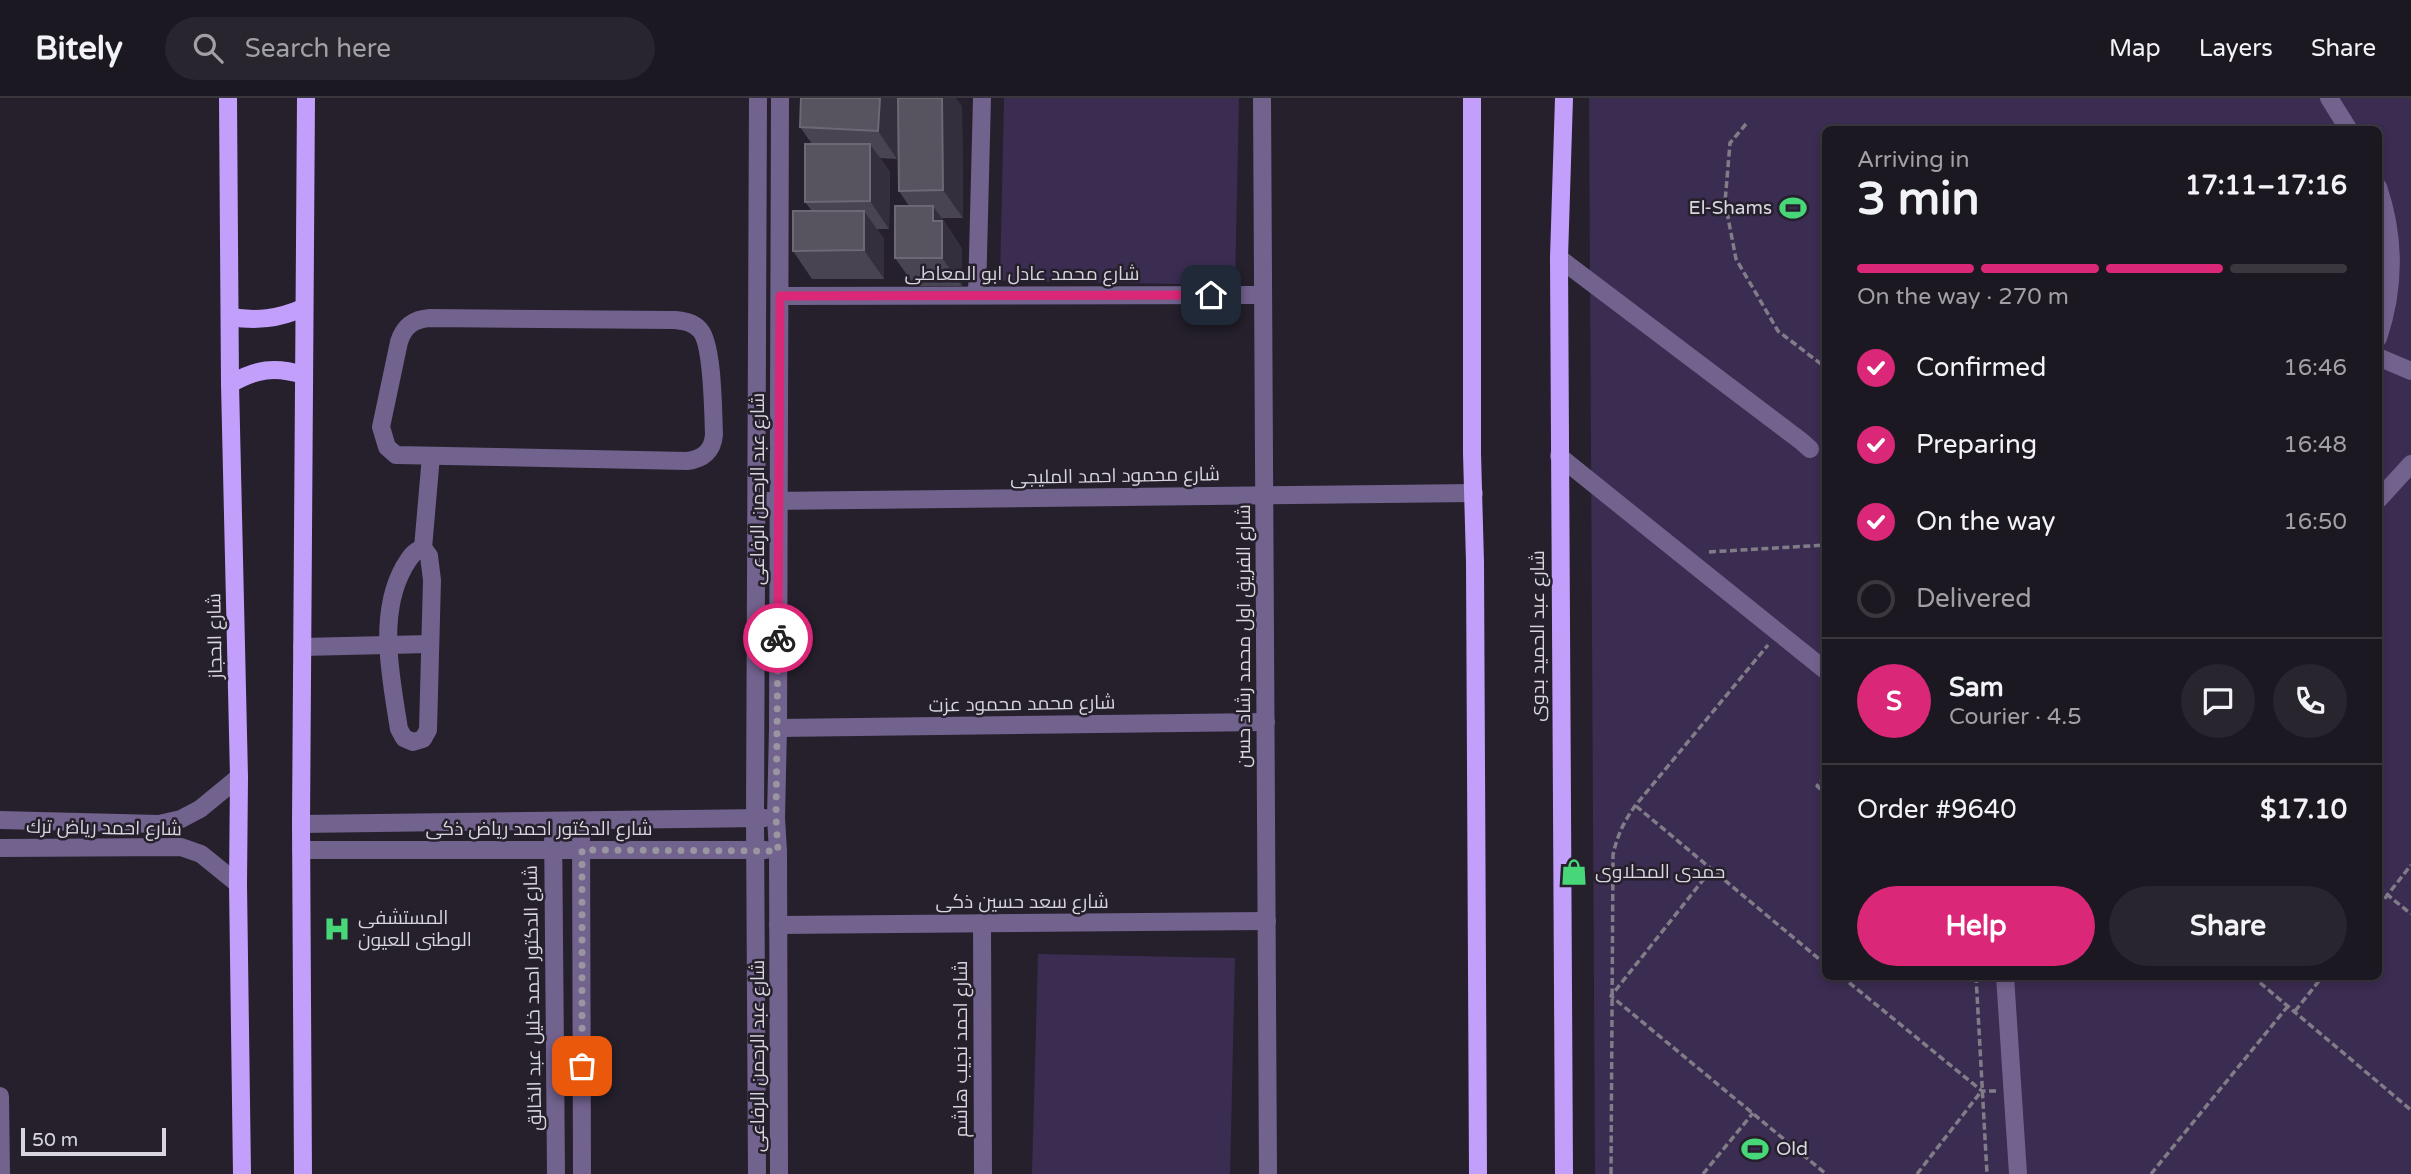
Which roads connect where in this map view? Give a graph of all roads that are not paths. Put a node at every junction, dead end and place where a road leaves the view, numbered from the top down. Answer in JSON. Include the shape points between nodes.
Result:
{"nodes":[{"id":1,"x":228,"y":98,"type":"edge"},
{"id":2,"x":306,"y":98,"type":"edge"},
{"id":3,"x":758,"y":98,"type":"edge"},
{"id":4,"x":780,"y":98,"type":"edge"},
{"id":5,"x":982,"y":98,"type":"edge"},
{"id":6,"x":1262,"y":98,"type":"edge"},
{"id":7,"x":1472,"y":98,"type":"edge"},
{"id":8,"x":1564,"y":98,"type":"edge"},
{"id":9,"x":2329,"y":98,"type":"edge"},
{"id":10,"x":2346,"y":126,"type":"edge"},
{"id":11,"x":2382,"y":199,"type":"edge"},
{"id":12,"x":1559,"y":258,"type":"junction"},
{"id":13,"x":977,"y":295,"type":"junction"},
{"id":14,"x":1264,"y":295,"type":"junction"},
{"id":15,"x":780,"y":296,"type":"junction"},
{"id":16,"x":303,"y":308,"type":"junction"},
{"id":17,"x":230,"y":317,"type":"junction"},
{"id":18,"x":2382,"y":327,"type":"edge"},
{"id":19,"x":2382,"y":358,"type":"edge"},
{"id":20,"x":2410,"y":364,"type":"edge"},
{"id":21,"x":303,"y":375,"type":"junction"},
{"id":22,"x":230,"y":384,"type":"junction"},
{"id":23,"x":1810,"y":449,"type":"dead end"},
{"id":24,"x":431,"y":456,"type":"junction"},
{"id":25,"x":1559,"y":456,"type":"junction"},
{"id":26,"x":2411,"y":464,"type":"edge"},
{"id":27,"x":1474,"y":493,"type":"junction"},
{"id":28,"x":1264,"y":495,"type":"junction"},
{"id":29,"x":2382,"y":496,"type":"edge"},
{"id":30,"x":757,"y":501,"type":"junction"},
{"id":31,"x":779,"y":501,"type":"junction"},
{"id":32,"x":423,"y":548,"type":"junction"},
{"id":33,"x":430,"y":644,"type":"junction"},
{"id":34,"x":389,"y":645,"type":"junction"},
{"id":35,"x":302,"y":647,"type":"junction"},
{"id":36,"x":1822,"y":668,"type":"edge"},
{"id":37,"x":1266,"y":722,"type":"junction"},
{"id":38,"x":778,"y":728,"type":"junction"},
{"id":39,"x":239,"y":777,"type":"junction"},
{"id":40,"x":755,"y":818,"type":"junction"},
{"id":41,"x":776,"y":818,"type":"junction"},
{"id":42,"x":0,"y":820,"type":"edge"},
{"id":43,"x":553,"y":821,"type":"junction"},
{"id":44,"x":582,"y":821,"type":"junction"},
{"id":45,"x":300,"y":824,"type":"junction"},
{"id":46,"x":0,"y":848,"type":"edge"},
{"id":47,"x":301,"y":850,"type":"junction"},
{"id":48,"x":553,"y":850,"type":"junction"},
{"id":49,"x":582,"y":850,"type":"junction"},
{"id":50,"x":756,"y":850,"type":"junction"},
{"id":51,"x":778,"y":851,"type":"junction"},
{"id":52,"x":238,"y":884,"type":"junction"},
{"id":53,"x":1267,"y":920,"type":"junction"},
{"id":54,"x":982,"y":923,"type":"junction"},
{"id":55,"x":778,"y":925,"type":"junction"},
{"id":56,"x":2005,"y":980,"type":"edge"},
{"id":57,"x":0,"y":1096,"type":"edge"},
{"id":58,"x":1,"y":1174,"type":"edge"},
{"id":59,"x":242,"y":1174,"type":"edge"},
{"id":60,"x":303,"y":1174,"type":"edge"},
{"id":61,"x":556,"y":1174,"type":"edge"},
{"id":62,"x":582,"y":1174,"type":"edge"},
{"id":63,"x":757,"y":1174,"type":"edge"},
{"id":64,"x":779,"y":1174,"type":"edge"},
{"id":65,"x":983,"y":1174,"type":"edge"},
{"id":66,"x":1268,"y":1174,"type":"edge"},
{"id":67,"x":1478,"y":1174,"type":"edge"},
{"id":68,"x":1564,"y":1174,"type":"edge"},
{"id":69,"x":2018,"y":1174,"type":"edge"}],
"edges":[{"from":1,"to":17,"type":"main road","name":"شارع الحجاز"},
{"from":2,"to":16,"type":"main road"},
{"from":3,"to":30,"type":"street","name":"شارع عبد الرحمن الرفاعى"},
{"from":4,"to":15,"type":"street","name":"شارع عبد الرحمن الرفاعى"},
{"from":5,"to":13,"type":"street"},
{"from":6,"to":14,"type":"street","name":"شارع الفريق اول محمد رشاد حسن"},
{"from":7,"to":27,"type":"main road"},
{"from":8,"to":12,"type":"main road","name":"شارع عبد الحميد بدوى"},
{"from":9,"to":10,"type":"street"},
{"from":11,"to":18,"type":"street","via":[[2391,245],[2391,282]]},
{"from":12,"to":23,"type":"street"},
{"from":12,"to":25,"type":"main road","name":"شارع عبد الحميد بدوى"},
{"from":13,"to":14,"type":"street","name":"شارع محمد عادل ابو المعاطى"},
{"from":13,"to":15,"type":"street","name":"شارع محمد عادل ابو المعاطى"},
{"from":14,"to":28,"type":"street","name":"شارع الفريق اول محمد رشاد حسن"},
{"from":15,"to":31,"type":"street","name":"شارع عبد الرحمن الرفاعى"},
{"from":16,"to":17,"type":"main road","via":[[268,319]]},
{"from":16,"to":21,"type":"main road"},
{"from":17,"to":22,"type":"main road","name":"شارع الحجاز"},
{"from":19,"to":20,"type":"street"},
{"from":21,"to":22,"type":"main road","via":[[265,369]]},
{"from":21,"to":35,"type":"main road"},
{"from":22,"to":39,"type":"main road","name":"شارع الحجاز"},
{"from":24,"to":24,"type":"street","via":[[701,458],[711,448],[714,435],[707,340],[702,331],[685,321],[416,320],[401,335],[382,434],[396,455]]},
{"from":24,"to":32,"type":"street"},
{"from":25,"to":36,"type":"street"},
{"from":25,"to":68,"type":"main road","name":"شارع عبد الحميد بدوى"},
{"from":26,"to":29,"type":"street"},
{"from":27,"to":28,"type":"street","name":"شارع محمود احمد المليجى"},
{"from":27,"to":67,"type":"main road"},
{"from":28,"to":31,"type":"street","name":"شارع محمود احمد المليجى"},
{"from":28,"to":37,"type":"street","name":"شارع الفريق اول محمد رشاد حسن"},
{"from":30,"to":31,"type":"street","name":"شارع محمود احمد المليجى"},
{"from":30,"to":40,"type":"street","name":"شارع عبد الرحمن الرفاعى"},
{"from":31,"to":38,"type":"street","name":"شارع عبد الرحمن الرفاعى"},
{"from":32,"to":33,"type":"street","via":[[429,556],[432,580]]},
{"from":32,"to":34,"type":"street","via":[[410,558],[393,592]]},
{"from":33,"to":34,"type":"street"},
{"from":33,"to":34,"type":"street","via":[[428,730],[423,739],[413,742],[404,738],[400,729]]},
{"from":34,"to":35,"type":"street"},
{"from":35,"to":45,"type":"main road"},
{"from":37,"to":38,"type":"street","name":"شارع محمد محمود عزت"},
{"from":37,"to":53,"type":"street","name":"شارع الفريق اول محمد رشاد حسن"},
{"from":38,"to":41,"type":"street","name":"شارع عبد الرحمن الرفاعى"},
{"from":39,"to":42,"type":"street","name":"شارع احمد رياض ترك","via":[[200,809],[181,820],[159,824]]},
{"from":39,"to":52,"type":"main road","name":"شارع الحجاز"},
{"from":40,"to":41,"type":"street","name":"شارع الدكتور احمد رياض ذكى"},
{"from":40,"to":44,"type":"street","name":"شارع الدكتور احمد رياض ذكى"},
{"from":40,"to":50,"type":"street","name":"شارع عبد الرحمن الرفاعى"},
{"from":41,"to":51,"type":"street","name":"شارع عبد الرحمن الرفاعى"},
{"from":43,"to":44,"type":"street","name":"شارع الدكتور احمد رياض ذكى"},
{"from":43,"to":45,"type":"street","name":"شارع الدكتور احمد رياض ذكى"},
{"from":43,"to":48,"type":"street","name":"شارع الدكتور احمد خليل عبد الخالق"},
{"from":44,"to":49,"type":"street"},
{"from":45,"to":47,"type":"main road"},
{"from":46,"to":52,"type":"street","name":"شارع احمد رياض ترك","via":[[181,847],[201,854]]},
{"from":47,"to":48,"type":"street","name":"شارع الدكتور احمد رياض ذكى"},
{"from":47,"to":60,"type":"main road"},
{"from":48,"to":49,"type":"street","name":"شارع الدكتور احمد رياض ذكى"},
{"from":48,"to":61,"type":"street","name":"شارع الدكتور احمد خليل عبد الخالق"},
{"from":49,"to":50,"type":"street","name":"شارع الدكتور احمد رياض ذكى"},
{"from":49,"to":62,"type":"street"},
{"from":50,"to":51,"type":"street","name":"شارع الدكتور احمد رياض ذكى"},
{"from":50,"to":63,"type":"street","name":"شارع عبد الرحمن الرفاعى"},
{"from":51,"to":55,"type":"street","name":"شارع عبد الرحمن الرفاعى"},
{"from":52,"to":59,"type":"main road","name":"شارع الحجاز"},
{"from":53,"to":54,"type":"street","name":"شارع سعد حسين ذكى"},
{"from":53,"to":66,"type":"street","name":"شارع الفريق اول محمد رشاد حسن"},
{"from":54,"to":55,"type":"street","name":"شارع سعد حسين ذكى"},
{"from":54,"to":65,"type":"street","name":"شارع احمد نجيب هاشم"},
{"from":55,"to":64,"type":"street","name":"شارع عبد الرحمن الرفاعى"},
{"from":56,"to":69,"type":"street"},
{"from":57,"to":58,"type":"street"}]}
